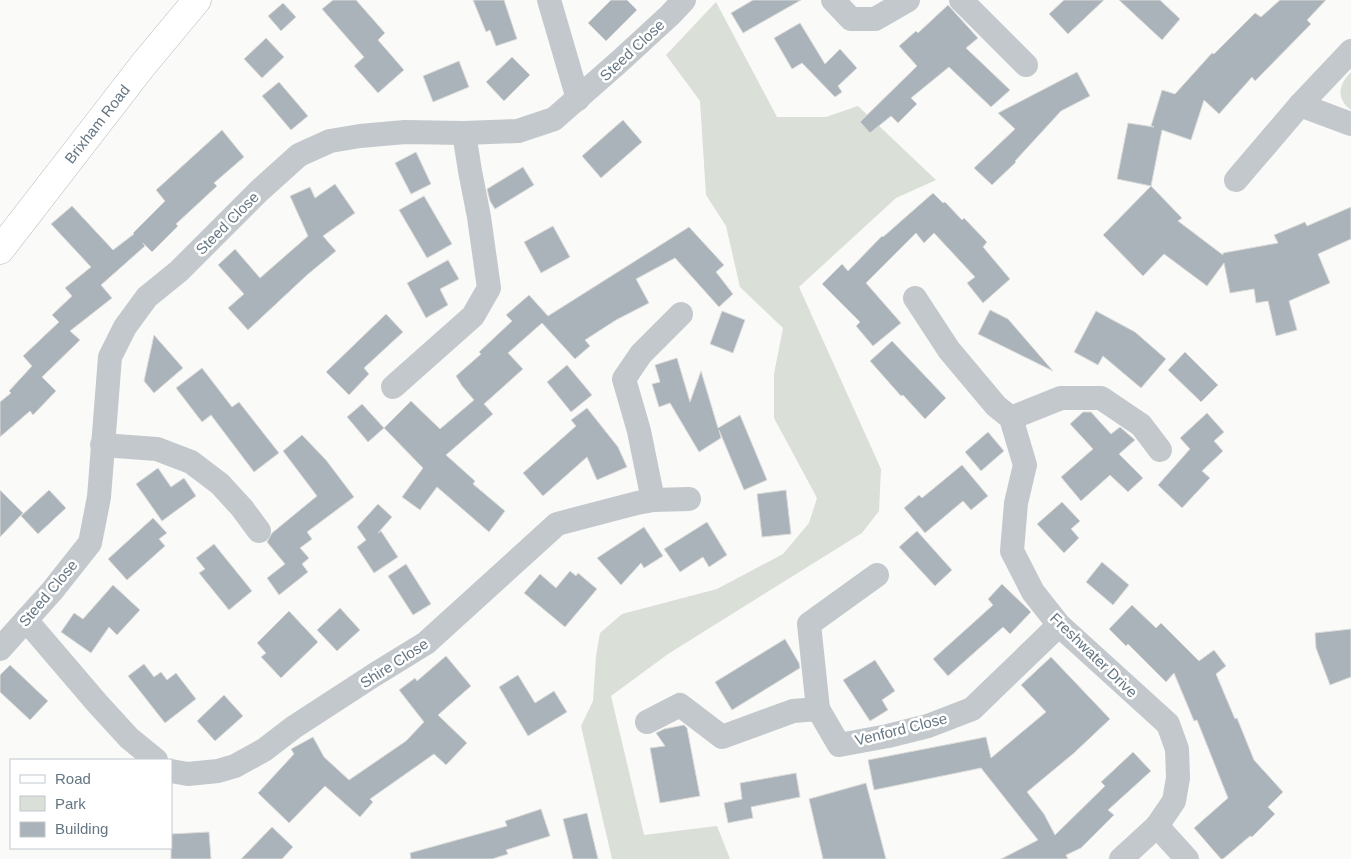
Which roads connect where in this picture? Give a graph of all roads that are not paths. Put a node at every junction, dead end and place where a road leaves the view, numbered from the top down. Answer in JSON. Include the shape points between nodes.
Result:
{"nodes":[{"id":1,"x":197,"y":0,"type":"edge"},
{"id":2,"x":549,"y":0,"type":"edge"},
{"id":3,"x":684,"y":0,"type":"edge"},
{"id":4,"x":832,"y":0,"type":"edge"},
{"id":5,"x":908,"y":0,"type":"edge"},
{"id":6,"x":961,"y":0,"type":"edge"},
{"id":7,"x":1351,"y":50,"type":"edge"},
{"id":8,"x":1026,"y":65,"type":"dead end"},
{"id":9,"x":578,"y":99,"type":"junction"},
{"id":10,"x":1300,"y":105,"type":"junction"},
{"id":11,"x":1351,"y":124,"type":"edge"},
{"id":12,"x":464,"y":133,"type":"junction"},
{"id":13,"x":1236,"y":180,"type":"dead end"},
{"id":14,"x":0,"y":250,"type":"edge"},
{"id":15,"x":915,"y":298,"type":"dead end"},
{"id":16,"x":681,"y":314,"type":"dead end"},
{"id":17,"x":394,"y":387,"type":"dead end"},
{"id":18,"x":1011,"y":418,"type":"junction"},
{"id":19,"x":102,"y":445,"type":"junction"},
{"id":20,"x":1160,"y":450,"type":"dead end"},
{"id":21,"x":689,"y":499,"type":"dead end"},
{"id":22,"x":653,"y":500,"type":"junction"},
{"id":23,"x":259,"y":531,"type":"dead end"},
{"id":24,"x":877,"y":575,"type":"dead end"},
{"id":25,"x":26,"y":620,"type":"junction"},
{"id":26,"x":1059,"y":625,"type":"junction"},
{"id":27,"x":0,"y":649,"type":"edge"},
{"id":28,"x":818,"y":710,"type":"junction"},
{"id":29,"x":647,"y":722,"type":"dead end"},
{"id":30,"x":155,"y":759,"type":"edge"},
{"id":31,"x":172,"y":771,"type":"edge"},
{"id":32,"x":1157,"y":826,"type":"junction"},
{"id":33,"x":1121,"y":859,"type":"edge"},
{"id":34,"x":1187,"y":859,"type":"edge"}],
"edges":[{"from":1,"to":14,"type":"main road","name":"Brixham Road"},
{"from":2,"to":9,"type":"street"},
{"from":3,"to":9,"type":"street","name":"Steed Close"},
{"from":4,"to":5,"type":"street","via":[[852,18],[875,19]]},
{"from":6,"to":8,"type":"street"},
{"from":7,"to":10,"type":"street"},
{"from":9,"to":12,"type":"street","name":"Steed Close","via":[[554,120],[518,131]]},
{"from":10,"to":11,"type":"street"},
{"from":10,"to":13,"type":"street"},
{"from":12,"to":17,"type":"street","via":[[489,288],[473,316]]},
{"from":12,"to":19,"type":"street","name":"Steed Close","via":[[404,132],[360,136],[330,142],[299,155],[179,272],[147,297],[126,327],[110,357]]},
{"from":15,"to":18,"type":"street","via":[[949,350],[996,406]]},
{"from":16,"to":22,"type":"street","via":[[641,354],[624,379]]},
{"from":18,"to":20,"type":"street","via":[[1061,398],[1101,398],[1141,425]]},
{"from":18,"to":26,"type":"street","name":"Freshwater Drive","via":[[1025,464],[1016,503],[1012,551],[1033,592]]},
{"from":19,"to":23,"type":"street","via":[[157,449],[191,462],[220,484]]},
{"from":19,"to":25,"type":"street","name":"Steed Close","via":[[99,497],[90,543]]},
{"from":21,"to":22,"type":"street","name":"Shire Close"},
{"from":22,"to":31,"type":"street","name":"Shire Close","via":[[557,524],[426,644],[374,674],[264,750],[235,766],[218,771],[188,774]]},
{"from":24,"to":28,"type":"street","name":"Venford Close","via":[[809,624]]},
{"from":25,"to":27,"type":"street","name":"Steed Close"},
{"from":25,"to":30,"type":"street","via":[[129,738]]},
{"from":26,"to":28,"type":"street","name":"Venford Close","via":[[972,709],[928,726],[839,745]]},
{"from":26,"to":32,"type":"street","name":"Freshwater Drive","via":[[1168,724],[1177,749],[1178,778],[1174,801]]},
{"from":28,"to":29,"type":"street","via":[[793,711],[722,737],[680,705]]},
{"from":32,"to":33,"type":"street","name":"Freshwater Drive"},
{"from":32,"to":34,"type":"street"}]}
